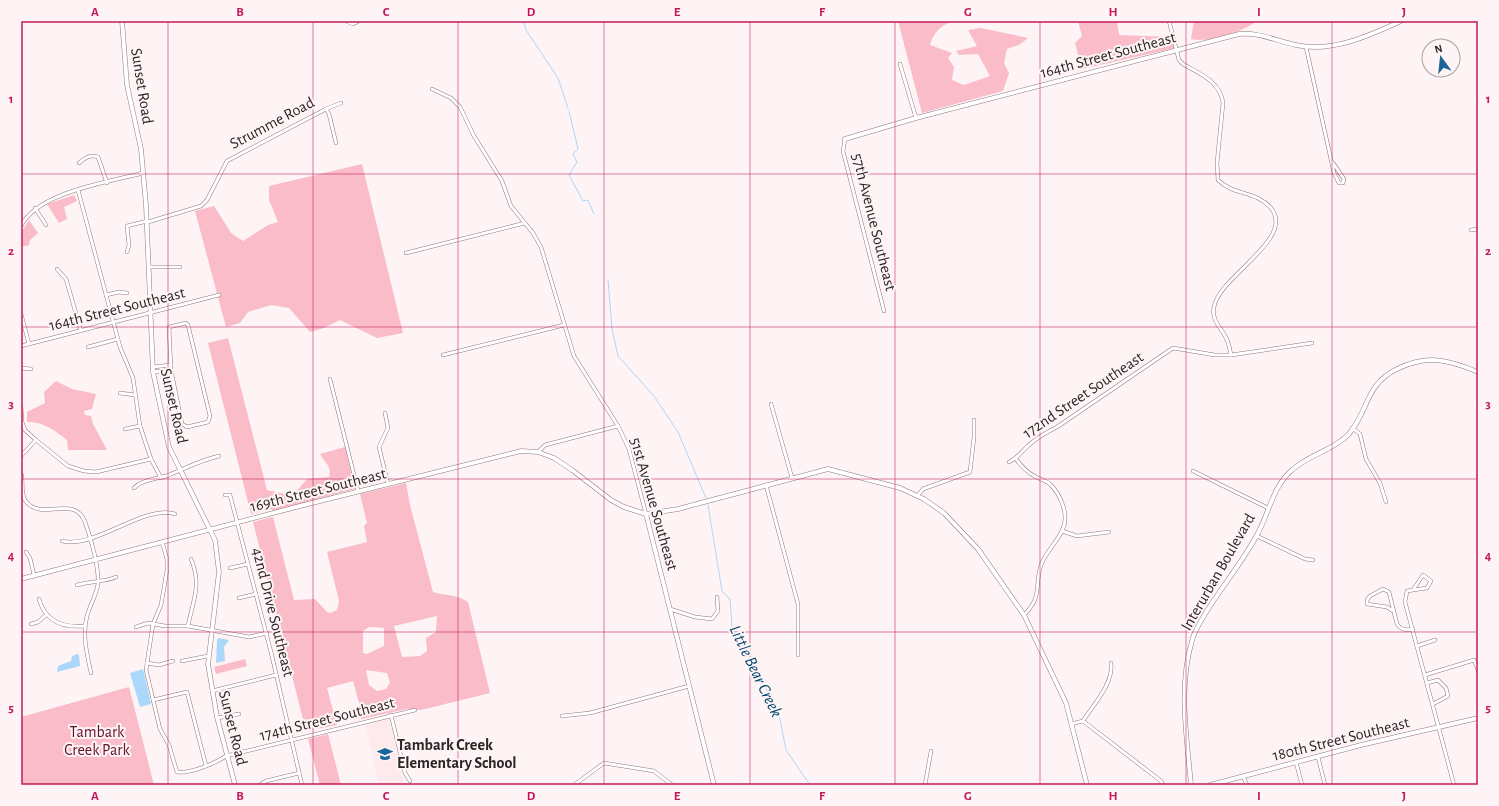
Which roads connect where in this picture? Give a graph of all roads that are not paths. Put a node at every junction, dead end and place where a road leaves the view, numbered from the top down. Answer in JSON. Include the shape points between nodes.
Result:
{"nodes":[{"id":1,"x":122,"y":21,"type":"edge"},
{"id":2,"x":346,"y":21,"type":"edge"},
{"id":3,"x":359,"y":21,"type":"edge"},
{"id":4,"x":1169,"y":21,"type":"edge"},
{"id":5,"x":1401,"y":21,"type":"edge"},
{"id":6,"x":1306,"y":47,"type":"junction"},
{"id":7,"x":1177,"y":49,"type":"junction"},
{"id":8,"x":900,"y":64,"type":"dead end"},
{"id":9,"x":432,"y":90,"type":"dead end"},
{"id":10,"x":341,"y":103,"type":"dead end"},
{"id":11,"x":326,"y":109,"type":"junction"},
{"id":12,"x":916,"y":118,"type":"junction"},
{"id":13,"x":845,"y":139,"type":"joint"},
{"id":14,"x":336,"y":143,"type":"dead end"},
{"id":15,"x":79,"y":163,"type":"dead end"},
{"id":16,"x":1333,"y":163,"type":"junction"},
{"id":17,"x":143,"y":173,"type":"junction"},
{"id":18,"x":107,"y":183,"type":"junction"},
{"id":19,"x":78,"y":190,"type":"junction"},
{"id":20,"x":35,"y":208,"type":"junction"},
{"id":21,"x":22,"y":221,"type":"edge"},
{"id":22,"x":148,"y":221,"type":"junction"},
{"id":23,"x":525,"y":223,"type":"junction"},
{"id":24,"x":46,"y":225,"type":"dead end"},
{"id":25,"x":21,"y":226,"type":"edge"},
{"id":26,"x":1478,"y":229,"type":"edge"},
{"id":27,"x":1471,"y":230,"type":"dead end"},
{"id":28,"x":128,"y":252,"type":"dead end"},
{"id":29,"x":406,"y":253,"type":"dead end"},
{"id":30,"x":149,"y":267,"type":"junction"},
{"id":31,"x":180,"y":267,"type":"dead end"},
{"id":32,"x":57,"y":269,"type":"dead end"},
{"id":33,"x":126,"y":293,"type":"dead end"},
{"id":34,"x":106,"y":295,"type":"junction"},
{"id":35,"x":219,"y":295,"type":"dead end"},
{"id":36,"x":884,"y":311,"type":"dead end"},
{"id":37,"x":150,"y":313,"type":"junction"},
{"id":38,"x":21,"y":314,"type":"edge"},
{"id":39,"x":113,"y":322,"type":"junction"},
{"id":40,"x":564,"y":325,"type":"junction"},
{"id":41,"x":23,"y":328,"type":"edge"},
{"id":42,"x":81,"y":331,"type":"junction"},
{"id":43,"x":118,"y":339,"type":"junction"},
{"id":44,"x":1312,"y":343,"type":"dead end"},
{"id":45,"x":29,"y":344,"type":"junction"},
{"id":46,"x":21,"y":346,"type":"edge"},
{"id":47,"x":88,"y":347,"type":"dead end"},
{"id":48,"x":443,"y":355,"type":"dead end"},
{"id":49,"x":1231,"y":355,"type":"junction"},
{"id":50,"x":171,"y":365,"type":"junction"},
{"id":51,"x":153,"y":367,"type":"junction"},
{"id":52,"x":21,"y":368,"type":"edge"},
{"id":53,"x":31,"y":369,"type":"dead end"},
{"id":54,"x":171,"y":370,"type":"junction"},
{"id":55,"x":153,"y":372,"type":"junction"},
{"id":56,"x":1478,"y":372,"type":"edge"},
{"id":57,"x":330,"y":379,"type":"dead end"},
{"id":58,"x":120,"y":393,"type":"dead end"},
{"id":59,"x":135,"y":395,"type":"junction"},
{"id":60,"x":771,"y":404,"type":"dead end"},
{"id":61,"x":21,"y":406,"type":"edge"},
{"id":62,"x":385,"y":413,"type":"dead end"},
{"id":63,"x":974,"y":420,"type":"dead end"},
{"id":64,"x":140,"y":426,"type":"junction"},
{"id":65,"x":618,"y":426,"type":"junction"},
{"id":66,"x":1352,"y":428,"type":"junction"},
{"id":67,"x":125,"y":429,"type":"dead end"},
{"id":68,"x":36,"y":440,"type":"junction"},
{"id":69,"x":538,"y":452,"type":"junction"},
{"id":70,"x":21,"y":456,"type":"edge"},
{"id":71,"x":219,"y":456,"type":"dead end"},
{"id":72,"x":151,"y":459,"type":"junction"},
{"id":73,"x":1016,"y":459,"type":"junction"},
{"id":74,"x":1009,"y":462,"type":"dead end"},
{"id":75,"x":180,"y":470,"type":"junction"},
{"id":76,"x":1193,"y":471,"type":"dead end"},
{"id":77,"x":21,"y":474,"type":"edge"},
{"id":78,"x":161,"y":478,"type":"junction"},
{"id":79,"x":792,"y":478,"type":"junction"},
{"id":80,"x":388,"y":484,"type":"junction"},
{"id":81,"x":766,"y":485,"type":"junction"},
{"id":82,"x":134,"y":488,"type":"dead end"},
{"id":83,"x":358,"y":491,"type":"junction"},
{"id":84,"x":225,"y":495,"type":"dead end"},
{"id":85,"x":918,"y":495,"type":"junction"},
{"id":86,"x":1386,"y":502,"type":"dead end"},
{"id":87,"x":1268,"y":508,"type":"junction"},
{"id":88,"x":175,"y":514,"type":"dead end"},
{"id":89,"x":646,"y":514,"type":"junction"},
{"id":90,"x":237,"y":523,"type":"junction"},
{"id":91,"x":210,"y":530,"type":"junction"},
{"id":92,"x":1062,"y":531,"type":"junction"},
{"id":93,"x":1109,"y":532,"type":"dead end"},
{"id":94,"x":1256,"y":536,"type":"junction"},
{"id":95,"x":89,"y":538,"type":"junction"},
{"id":96,"x":62,"y":541,"type":"dead end"},
{"id":97,"x":162,"y":542,"type":"junction"},
{"id":98,"x":26,"y":552,"type":"dead end"},
{"id":99,"x":95,"y":559,"type":"junction"},
{"id":100,"x":191,"y":559,"type":"dead end"},
{"id":101,"x":1313,"y":560,"type":"dead end"},
{"id":102,"x":248,"y":564,"type":"junction"},
{"id":103,"x":230,"y":568,"type":"dead end"},
{"id":104,"x":34,"y":575,"type":"junction"},
{"id":105,"x":116,"y":577,"type":"dead end"},
{"id":106,"x":21,"y":579,"type":"edge"},
{"id":107,"x":98,"y":580,"type":"junction"},
{"id":108,"x":78,"y":585,"type":"dead end"},
{"id":109,"x":1413,"y":590,"type":"junction"},
{"id":110,"x":256,"y":594,"type":"junction"},
{"id":111,"x":716,"y":597,"type":"dead end"},
{"id":112,"x":239,"y":598,"type":"dead end"},
{"id":113,"x":39,"y":599,"type":"dead end"},
{"id":114,"x":670,"y":609,"type":"junction"},
{"id":115,"x":1393,"y":611,"type":"junction"},
{"id":116,"x":1024,"y":615,"type":"junction"},
{"id":117,"x":46,"y":616,"type":"junction"},
{"id":118,"x":30,"y":624,"type":"dead end"},
{"id":119,"x":153,"y":624,"type":"junction"},
{"id":120,"x":85,"y":626,"type":"junction"},
{"id":121,"x":188,"y":626,"type":"junction"},
{"id":122,"x":136,"y":627,"type":"dead end"},
{"id":123,"x":1413,"y":629,"type":"junction"},
{"id":124,"x":211,"y":630,"type":"junction"},
{"id":125,"x":267,"y":633,"type":"junction"},
{"id":126,"x":1435,"y":640,"type":"dead end"},
{"id":127,"x":1417,"y":646,"type":"junction"},
{"id":128,"x":798,"y":655,"type":"dead end"},
{"id":129,"x":208,"y":656,"type":"junction"},
{"id":130,"x":172,"y":661,"type":"dead end"},
{"id":131,"x":182,"y":661,"type":"dead end"},
{"id":132,"x":147,"y":663,"type":"junction"},
{"id":133,"x":1110,"y":663,"type":"dead end"},
{"id":134,"x":1478,"y":670,"type":"edge"},
{"id":135,"x":91,"y":673,"type":"dead end"},
{"id":136,"x":276,"y":674,"type":"junction"},
{"id":137,"x":1425,"y":675,"type":"junction"},
{"id":138,"x":1427,"y":683,"type":"junction"},
{"id":139,"x":689,"y":686,"type":"junction"},
{"id":140,"x":211,"y":692,"type":"junction"},
{"id":141,"x":153,"y":700,"type":"junction"},
{"id":142,"x":1433,"y":704,"type":"junction"},
{"id":143,"x":415,"y":710,"type":"dead end"},
{"id":144,"x":239,"y":714,"type":"dead end"},
{"id":145,"x":391,"y":716,"type":"junction"},
{"id":146,"x":562,"y":716,"type":"dead end"},
{"id":147,"x":217,"y":718,"type":"junction"},
{"id":148,"x":1478,"y":718,"type":"edge"},
{"id":149,"x":1083,"y":721,"type":"junction"},
{"id":150,"x":1071,"y":724,"type":"junction"},
{"id":151,"x":1439,"y":727,"type":"junction"},
{"id":152,"x":291,"y":740,"type":"junction"},
{"id":153,"x":931,"y":751,"type":"dead end"},
{"id":154,"x":226,"y":756,"type":"junction"},
{"id":155,"x":1318,"y":757,"type":"junction"},
{"id":156,"x":1296,"y":762,"type":"junction"},
{"id":157,"x":206,"y":766,"type":"junction"},
{"id":158,"x":299,"y":773,"type":"junction"},
{"id":159,"x":1243,"y":776,"type":"junction"},
{"id":160,"x":410,"y":781,"type":"dead end"},
{"id":161,"x":577,"y":782,"type":"junction"},
{"id":162,"x":261,"y":784,"type":"edge"},
{"id":163,"x":235,"y":785,"type":"edge"},
{"id":164,"x":302,"y":785,"type":"edge"},
{"id":165,"x":574,"y":785,"type":"edge"},
{"id":166,"x":580,"y":785,"type":"edge"},
{"id":167,"x":672,"y":785,"type":"edge"},
{"id":168,"x":714,"y":785,"type":"edge"},
{"id":169,"x":925,"y":785,"type":"edge"},
{"id":170,"x":1087,"y":785,"type":"edge"},
{"id":171,"x":1163,"y":785,"type":"edge"},
{"id":172,"x":1191,"y":785,"type":"edge"},
{"id":173,"x":1210,"y":785,"type":"edge"},
{"id":174,"x":1247,"y":785,"type":"edge"},
{"id":175,"x":1302,"y":785,"type":"edge"},
{"id":176,"x":1325,"y":785,"type":"edge"},
{"id":177,"x":1454,"y":785,"type":"edge"}],
"edges":[{"from":1,"to":17,"type":"street","name":"Sunset Road","via":[[127,85],[141,149]]},
{"from":2,"to":3,"type":"street","via":[[353,24]]},
{"from":4,"to":7,"type":"street"},
{"from":5,"to":6,"type":"street","name":"164th Street Southeast","via":[[1335,46]]},
{"from":6,"to":7,"type":"street","name":"164th Street Southeast","via":[[1252,33]]},
{"from":6,"to":16,"type":"street"},
{"from":7,"to":12,"type":"street","name":"164th Street Southeast"},
{"from":7,"to":49,"type":"street","via":[[1182,64],[1217,86],[1222,94],[1218,180],[1228,189],[1256,196],[1272,210],[1276,220],[1276,231],[1270,241],[1225,286],[1215,302],[1214,319],[1228,340]]},
{"from":8,"to":12,"type":"street"},
{"from":9,"to":23,"type":"street","name":"51st Avenue Southeast","via":[[446,95],[456,103],[502,181],[511,206]]},
{"from":10,"to":11,"type":"street","name":"Strumme Road"},
{"from":11,"to":14,"type":"street"},
{"from":11,"to":22,"type":"street","name":"Strumme Road","via":[[227,162],[207,200],[201,206]]},
{"from":12,"to":13,"type":"street","name":"164th Street Southeast"},
{"from":13,"to":36,"type":"street","name":"57th Avenue Southeast","via":[[843,151]]},
{"from":15,"to":18,"type":"street","via":[[84,159],[98,157]]},
{"from":16,"to":16,"type":"street","via":[[1343,174],[1343,183],[1336,180]]},
{"from":17,"to":18,"type":"street"},
{"from":17,"to":22,"type":"street","name":"Sunset Road"},
{"from":18,"to":19,"type":"street"},
{"from":19,"to":20,"type":"street","via":[[54,197]]},
{"from":19,"to":34,"type":"street"},
{"from":20,"to":21,"type":"street"},
{"from":20,"to":24,"type":"street"},
{"from":21,"to":25,"type":"street"},
{"from":22,"to":28,"type":"street","name":"Strumme Road","via":[[127,226]]},
{"from":22,"to":30,"type":"street","name":"Sunset Road"},
{"from":23,"to":29,"type":"street"},
{"from":23,"to":40,"type":"street","name":"51st Avenue Southeast","via":[[533,233],[546,261]]},
{"from":26,"to":27,"type":"street"},
{"from":30,"to":31,"type":"street"},
{"from":30,"to":37,"type":"street","name":"Sunset Road"},
{"from":32,"to":42,"type":"street","via":[[66,279]]},
{"from":33,"to":34,"type":"street"},
{"from":34,"to":39,"type":"street"},
{"from":35,"to":37,"type":"street","name":"164th Street Southeast"},
{"from":37,"to":39,"type":"street","name":"164th Street Southeast"},
{"from":37,"to":51,"type":"street","name":"Sunset Road"},
{"from":38,"to":41,"type":"street"},
{"from":39,"to":42,"type":"street","name":"164th Street Southeast"},
{"from":39,"to":43,"type":"street"},
{"from":40,"to":48,"type":"street"},
{"from":40,"to":65,"type":"street","name":"51st Avenue Southeast","via":[[574,356]]},
{"from":41,"to":45,"type":"street"},
{"from":42,"to":45,"type":"street","name":"164th Street Southeast"},
{"from":43,"to":47,"type":"street"},
{"from":43,"to":59,"type":"street","via":[[134,378]]},
{"from":44,"to":49,"type":"street"},
{"from":45,"to":46,"type":"street","name":"164th Street Southeast"},
{"from":49,"to":73,"type":"street","name":"172nd Street Southeast","via":[[1173,348],[1046,432],[1026,447]]},
{"from":50,"to":51,"type":"street"},
{"from":50,"to":54,"type":"street"},
{"from":50,"to":54,"type":"street","via":[[170,327],[186,323],[206,394],[209,420],[184,426]]},
{"from":51,"to":55,"type":"street","name":"Sunset Road"},
{"from":52,"to":53,"type":"street"},
{"from":54,"to":55,"type":"street"},
{"from":55,"to":75,"type":"street","name":"Sunset Road","via":[[169,447]]},
{"from":56,"to":66,"type":"street","name":"Interurban Boulevard","via":[[1447,360],[1416,361],[1398,368],[1378,381]]},
{"from":57,"to":83,"type":"street"},
{"from":58,"to":59,"type":"street"},
{"from":59,"to":64,"type":"street"},
{"from":60,"to":79,"type":"street"},
{"from":61,"to":68,"type":"street","via":[[23,426]]},
{"from":62,"to":80,"type":"street","via":[[388,428],[379,447]]},
{"from":63,"to":85,"type":"street","via":[[970,472],[923,489]]},
{"from":64,"to":67,"type":"street"},
{"from":64,"to":72,"type":"street"},
{"from":65,"to":69,"type":"street","name":"169th Street Southeast","via":[[545,445]]},
{"from":65,"to":89,"type":"street","name":"51st Avenue Southeast","via":[[629,449]]},
{"from":66,"to":86,"type":"street","via":[[1360,434],[1366,459],[1380,483]]},
{"from":66,"to":87,"type":"street","name":"Interurban Boulevard","via":[[1337,443],[1291,470]]},
{"from":68,"to":70,"type":"street"},
{"from":68,"to":72,"type":"street","via":[[68,466],[84,471],[106,471]]},
{"from":69,"to":80,"type":"street","name":"169th Street Southeast","via":[[516,452]]},
{"from":69,"to":89,"type":"street","via":[[564,464],[611,500]]},
{"from":71,"to":75,"type":"street","via":[[199,461]]},
{"from":72,"to":78,"type":"street"},
{"from":73,"to":74,"type":"street","name":"172nd Street Southeast"},
{"from":73,"to":92,"type":"street","via":[[1035,476],[1049,483],[1061,498],[1065,518]]},
{"from":75,"to":78,"type":"street"},
{"from":75,"to":91,"type":"street","name":"Sunset Road"},
{"from":76,"to":87,"type":"street"},
{"from":77,"to":95,"type":"street","via":[[23,494],[30,505],[36,509],[64,507],[79,512]]},
{"from":78,"to":82,"type":"street","via":[[139,483]]},
{"from":79,"to":81,"type":"street"},
{"from":79,"to":85,"type":"street","via":[[828,469]]},
{"from":80,"to":83,"type":"street","name":"169th Street Southeast"},
{"from":81,"to":89,"type":"street","via":[[667,512]]},
{"from":81,"to":128,"type":"street","via":[[798,604]]},
{"from":83,"to":90,"type":"street","name":"169th Street Southeast"},
{"from":84,"to":90,"type":"street","name":"42nd Drive Southeast","via":[[230,495]]},
{"from":85,"to":116,"type":"street","via":[[944,513],[978,549]]},
{"from":87,"to":94,"type":"street","name":"Interurban Boulevard"},
{"from":88,"to":95,"type":"street","via":[[168,512],[134,520],[109,533]]},
{"from":89,"to":114,"type":"street","name":"51st Avenue Southeast"},
{"from":90,"to":91,"type":"street","name":"169th Street Southeast"},
{"from":90,"to":102,"type":"street","name":"42nd Drive Southeast"},
{"from":91,"to":97,"type":"street","name":"169th Street Southeast"},
{"from":91,"to":124,"type":"street","name":"Sunset Road","via":[[215,540],[219,572]]},
{"from":92,"to":93,"type":"street","via":[[1077,536]]},
{"from":92,"to":116,"type":"street","via":[[1044,558],[1039,573],[1037,600]]},
{"from":94,"to":101,"type":"street","via":[[1305,559]]},
{"from":94,"to":172,"type":"street","name":"Interurban Boulevard","via":[[1208,609],[1191,643],[1185,670]]},
{"from":95,"to":96,"type":"street","via":[[70,543]]},
{"from":95,"to":99,"type":"street"},
{"from":97,"to":99,"type":"street","name":"169th Street Southeast"},
{"from":97,"to":119,"type":"street","via":[[167,570],[161,605]]},
{"from":98,"to":104,"type":"street"},
{"from":99,"to":104,"type":"street","name":"169th Street Southeast"},
{"from":99,"to":107,"type":"street"},
{"from":100,"to":121,"type":"street","via":[[197,578]]},
{"from":102,"to":103,"type":"street"},
{"from":102,"to":110,"type":"street","name":"42nd Drive Southeast"},
{"from":104,"to":106,"type":"street","name":"169th Street Southeast"},
{"from":105,"to":107,"type":"street"},
{"from":107,"to":108,"type":"street"},
{"from":107,"to":120,"type":"street"},
{"from":109,"to":109,"type":"street","via":[[1423,575],[1428,577],[1430,585],[1427,588]]},
{"from":109,"to":123,"type":"street","via":[[1407,591],[1405,602]]},
{"from":110,"to":112,"type":"street"},
{"from":110,"to":125,"type":"street","name":"42nd Drive Southeast"},
{"from":111,"to":114,"type":"street","via":[[718,611],[712,618],[695,617]]},
{"from":113,"to":117,"type":"street"},
{"from":114,"to":139,"type":"street","name":"51st Avenue Southeast"},
{"from":115,"to":115,"type":"street","via":[[1389,592],[1383,589],[1367,600],[1367,604],[1387,607]]},
{"from":115,"to":123,"type":"street","via":[[1400,628]]},
{"from":116,"to":150,"type":"street","via":[[1064,698]]},
{"from":117,"to":118,"type":"street"},
{"from":117,"to":120,"type":"street","via":[[66,624]]},
{"from":119,"to":121,"type":"street"},
{"from":119,"to":122,"type":"street"},
{"from":119,"to":132,"type":"street"},
{"from":120,"to":135,"type":"street","via":[[86,650]]},
{"from":121,"to":124,"type":"street"},
{"from":123,"to":127,"type":"street"},
{"from":124,"to":125,"type":"street","via":[[249,637]]},
{"from":124,"to":129,"type":"street","name":"Sunset Road"},
{"from":125,"to":136,"type":"street","name":"42nd Drive Southeast"},
{"from":126,"to":127,"type":"street"},
{"from":127,"to":137,"type":"street"},
{"from":129,"to":131,"type":"street"},
{"from":129,"to":140,"type":"street","name":"Sunset Road"},
{"from":130,"to":132,"type":"street","via":[[159,665]]},
{"from":132,"to":141,"type":"street","via":[[146,670]]},
{"from":133,"to":149,"type":"street","via":[[1112,670],[1108,680]]},
{"from":134,"to":137,"type":"street","via":[[1474,660]]},
{"from":136,"to":140,"type":"street"},
{"from":136,"to":152,"type":"street","name":"42nd Drive Southeast"},
{"from":137,"to":138,"type":"street"},
{"from":138,"to":142,"type":"street"},
{"from":138,"to":142,"type":"street","via":[[1438,680],[1446,688],[1448,696]]},
{"from":139,"to":146,"type":"street","via":[[590,713]]},
{"from":139,"to":168,"type":"street","name":"51st Avenue Southeast"},
{"from":140,"to":147,"type":"street","name":"Sunset Road"},
{"from":141,"to":157,"type":"street","name":"174th Street Southeast","via":[[160,729],[169,745],[177,772]]},
{"from":141,"to":157,"type":"street","via":[[187,692]]},
{"from":142,"to":151,"type":"street"},
{"from":143,"to":145,"type":"street","name":"174th Street Southeast"},
{"from":144,"to":147,"type":"street"},
{"from":145,"to":152,"type":"street","name":"174th Street Southeast"},
{"from":145,"to":160,"type":"street","via":[[405,773]]},
{"from":147,"to":154,"type":"street","name":"Sunset Road"},
{"from":148,"to":151,"type":"street","name":"180th Street Southeast"},
{"from":149,"to":150,"type":"street"},
{"from":149,"to":171,"type":"street"},
{"from":150,"to":170,"type":"street"},
{"from":151,"to":155,"type":"street","name":"180th Street Southeast"},
{"from":151,"to":177,"type":"street"},
{"from":152,"to":154,"type":"street","name":"174th Street Southeast"},
{"from":152,"to":158,"type":"street","name":"42nd Drive Southeast"},
{"from":153,"to":169,"type":"street"},
{"from":154,"to":157,"type":"street","name":"174th Street Southeast"},
{"from":154,"to":163,"type":"street","name":"Sunset Road"},
{"from":155,"to":156,"type":"street","name":"180th Street Southeast"},
{"from":155,"to":176,"type":"street"},
{"from":156,"to":159,"type":"street","name":"180th Street Southeast"},
{"from":156,"to":175,"type":"street"},
{"from":158,"to":162,"type":"street"},
{"from":158,"to":164,"type":"street","name":"42nd Drive Southeast"},
{"from":159,"to":173,"type":"street","name":"180th Street Southeast"},
{"from":159,"to":174,"type":"street"},
{"from":161,"to":165,"type":"street"},
{"from":161,"to":166,"type":"street"},
{"from":161,"to":167,"type":"street","via":[[604,763],[654,771]]}]}
